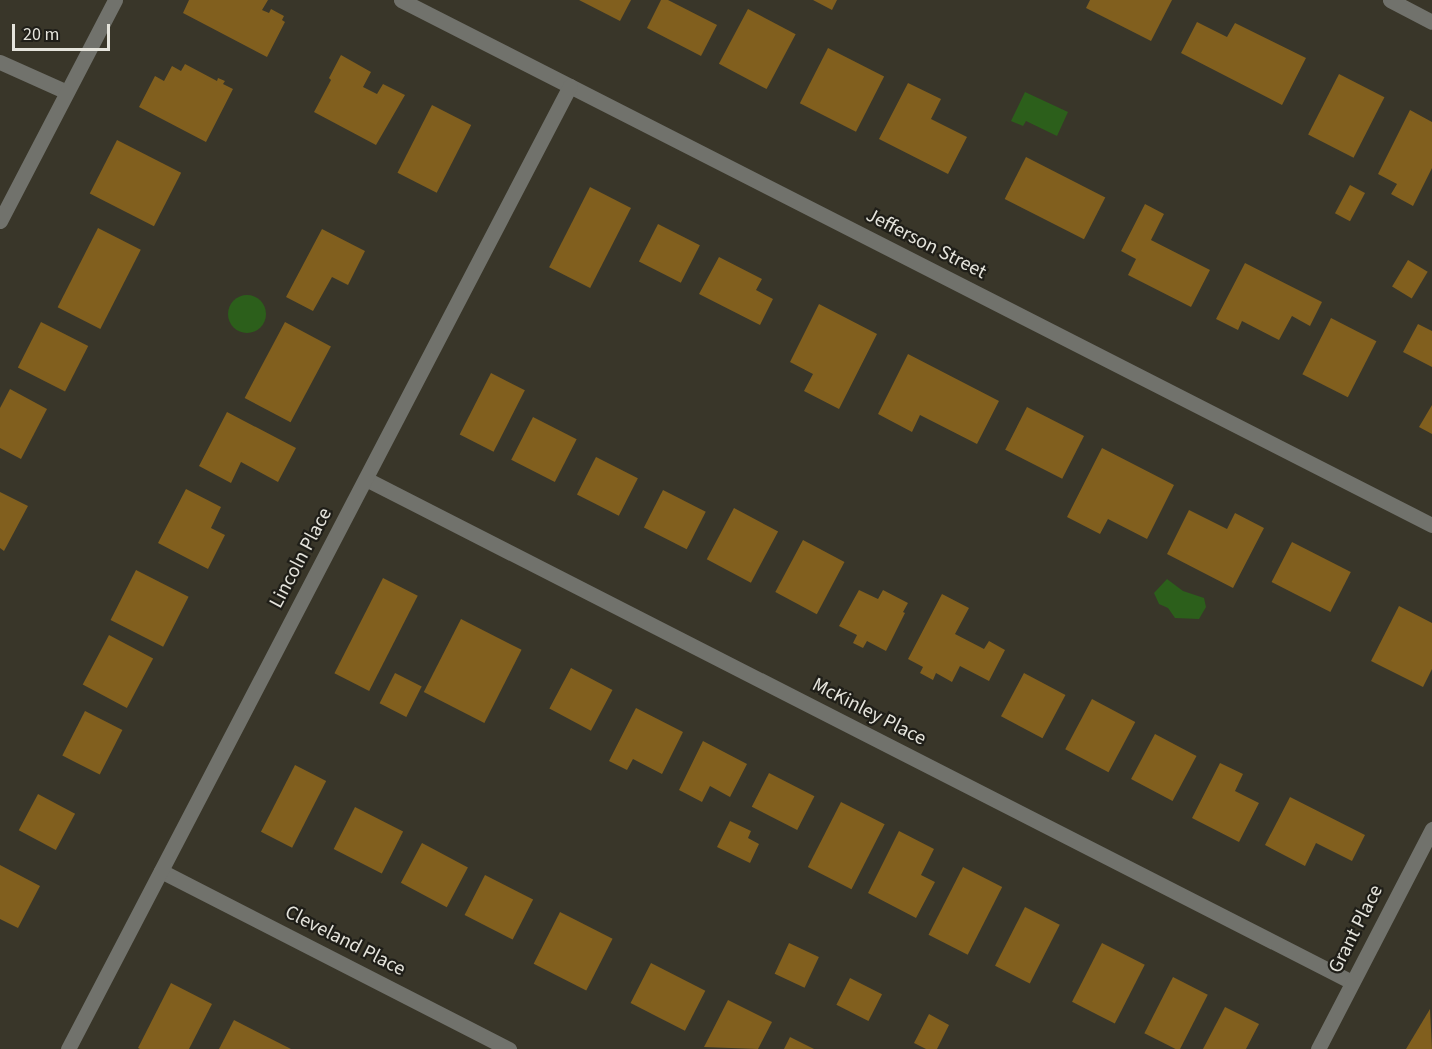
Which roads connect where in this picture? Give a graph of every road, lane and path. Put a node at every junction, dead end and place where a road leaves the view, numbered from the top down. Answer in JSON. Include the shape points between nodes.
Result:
{"nodes":[{"id":1,"x":115,"y":0,"type":"edge"},
{"id":2,"x":401,"y":0,"type":"edge"},
{"id":3,"x":1390,"y":0,"type":"edge"},
{"id":4,"x":1432,"y":22,"type":"edge"},
{"id":5,"x":0,"y":62,"type":"edge"},
{"id":6,"x":570,"y":86,"type":"junction"},
{"id":7,"x":67,"y":92,"type":"junction"},
{"id":8,"x":0,"y":221,"type":"edge"},
{"id":9,"x":366,"y":479,"type":"junction"},
{"id":10,"x":1432,"y":525,"type":"edge"},
{"id":11,"x":1432,"y":829,"type":"edge"},
{"id":12,"x":161,"y":871,"type":"junction"},
{"id":13,"x":1352,"y":982,"type":"junction"},
{"id":14,"x":68,"y":1049,"type":"edge"},
{"id":15,"x":509,"y":1049,"type":"edge"},
{"id":16,"x":1318,"y":1049,"type":"edge"}],
"edges":[{"from":1,"to":7,"type":"street"},
{"from":2,"to":6,"type":"street","name":"Jefferson Street"},
{"from":3,"to":4,"type":"street"},
{"from":5,"to":7,"type":"street"},
{"from":6,"to":9,"type":"street","name":"Lincoln Place"},
{"from":6,"to":10,"type":"street","name":"Jefferson Street"},
{"from":7,"to":8,"type":"street"},
{"from":9,"to":12,"type":"street","name":"Lincoln Place"},
{"from":9,"to":13,"type":"street","name":"McKinley Place"},
{"from":11,"to":13,"type":"street","name":"Grant Place"},
{"from":12,"to":14,"type":"street","name":"Lincoln Place"},
{"from":12,"to":15,"type":"street","name":"Cleveland Place"},
{"from":13,"to":16,"type":"street","name":"Grant Place"}]}
